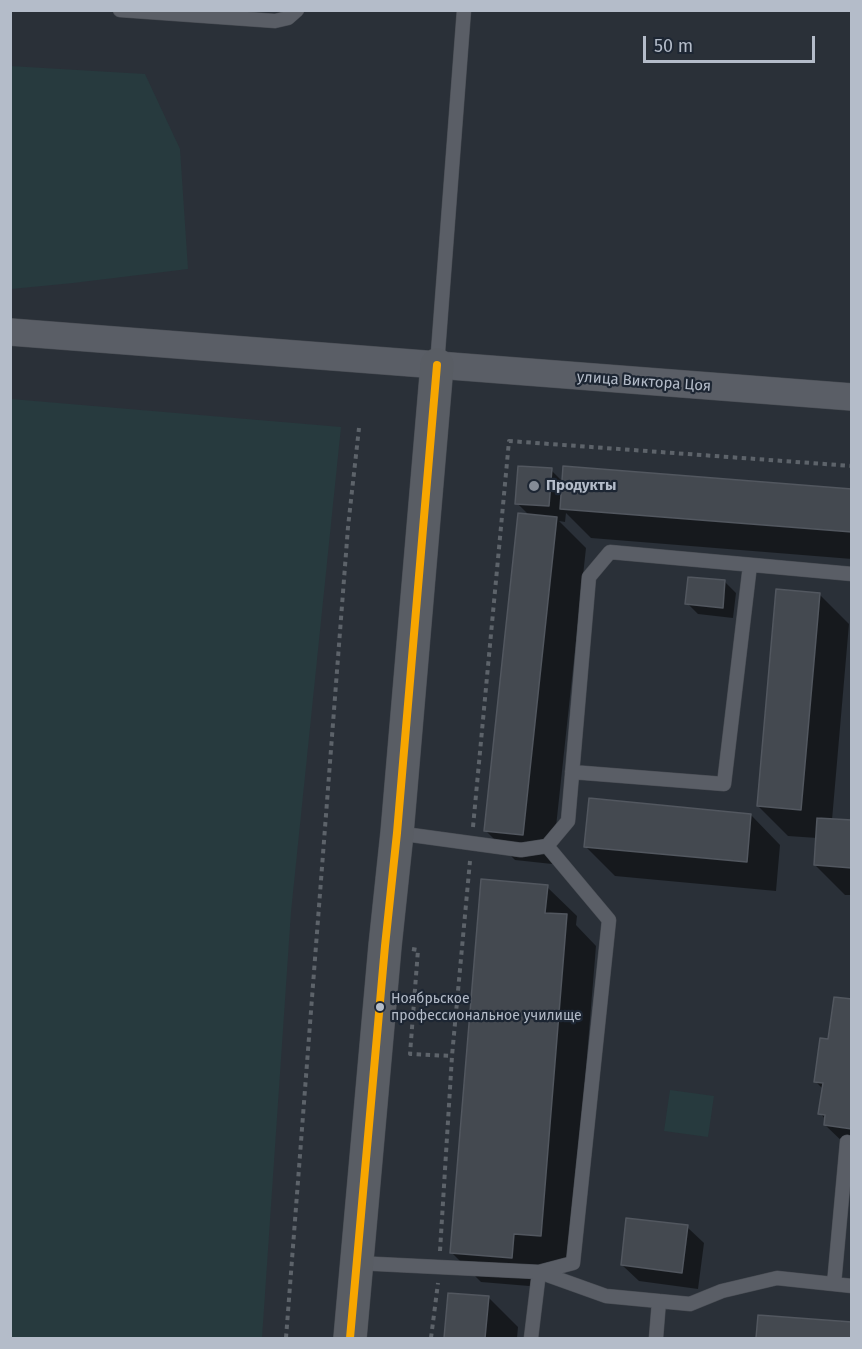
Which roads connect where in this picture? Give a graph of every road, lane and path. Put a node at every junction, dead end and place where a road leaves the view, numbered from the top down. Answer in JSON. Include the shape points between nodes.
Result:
{"nodes":[{"id":1,"x":120,"y":10,"type":"edge"},
{"id":2,"x":297,"y":10,"type":"edge"},
{"id":3,"x":464,"y":10,"type":"edge"},
{"id":4,"x":10,"y":332,"type":"edge"},
{"id":5,"x":437,"y":365,"type":"junction"},
{"id":6,"x":852,"y":397,"type":"edge"},
{"id":7,"x":359,"y":429,"type":"dead end"},
{"id":8,"x":852,"y":466,"type":"edge"},
{"id":9,"x":750,"y":565,"type":"junction"},
{"id":10,"x":852,"y":574,"type":"edge"},
{"id":11,"x":572,"y":772,"type":"junction"},
{"id":12,"x":397,"y":833,"type":"junction"},
{"id":13,"x":471,"y":843,"type":"junction"},
{"id":14,"x":547,"y":846,"type":"junction"},
{"id":15,"x":385,"y":946,"type":"junction"},
{"id":16,"x":452,"y":1056,"type":"junction"},
{"id":17,"x":847,"y":1142,"type":"dead end"},
{"id":18,"x":357,"y":1263,"type":"junction"},
{"id":19,"x":439,"y":1267,"type":"junction"},
{"id":20,"x":539,"y":1272,"type":"junction"},
{"id":21,"x":834,"y":1284,"type":"junction"},
{"id":22,"x":852,"y":1286,"type":"edge"},
{"id":23,"x":659,"y":1301,"type":"junction"},
{"id":24,"x":286,"y":1338,"type":"edge"},
{"id":25,"x":350,"y":1338,"type":"edge"},
{"id":26,"x":431,"y":1338,"type":"edge"},
{"id":27,"x":531,"y":1338,"type":"edge"},
{"id":28,"x":656,"y":1338,"type":"edge"}],
"edges":[{"from":1,"to":2,"type":"lane","via":[[275,21],[288,18]]},
{"from":3,"to":5,"type":"lane"},
{"from":4,"to":5,"type":"street","name":"улица Виктора Цоя"},
{"from":5,"to":6,"type":"street","name":"улица Виктора Цоя"},
{"from":5,"to":12,"type":"street"},
{"from":7,"to":24,"type":"path","via":[[348,527]]},
{"from":8,"to":13,"type":"path","via":[[509,441]]},
{"from":9,"to":10,"type":"lane"},
{"from":9,"to":11,"type":"lane","via":[[610,552],[589,577]]},
{"from":9,"to":11,"type":"lane","via":[[724,784]]},
{"from":11,"to":14,"type":"lane","via":[[568,821]]},
{"from":12,"to":13,"type":"lane"},
{"from":12,"to":15,"type":"street"},
{"from":13,"to":14,"type":"lane","via":[[521,850]]},
{"from":13,"to":16,"type":"path"},
{"from":14,"to":20,"type":"lane","via":[[609,920],[573,1263]]},
{"from":15,"to":16,"type":"path","via":[[418,950],[410,1054]]},
{"from":15,"to":18,"type":"street"},
{"from":16,"to":19,"type":"path"},
{"from":17,"to":21,"type":"lane"},
{"from":18,"to":19,"type":"lane"},
{"from":18,"to":25,"type":"street"},
{"from":19,"to":20,"type":"lane"},
{"from":19,"to":26,"type":"path"},
{"from":20,"to":23,"type":"lane","via":[[606,1296]]},
{"from":20,"to":27,"type":"lane"},
{"from":21,"to":22,"type":"lane"},
{"from":21,"to":23,"type":"lane","via":[[777,1278],[722,1291],[690,1304]]},
{"from":23,"to":28,"type":"lane"}]}
